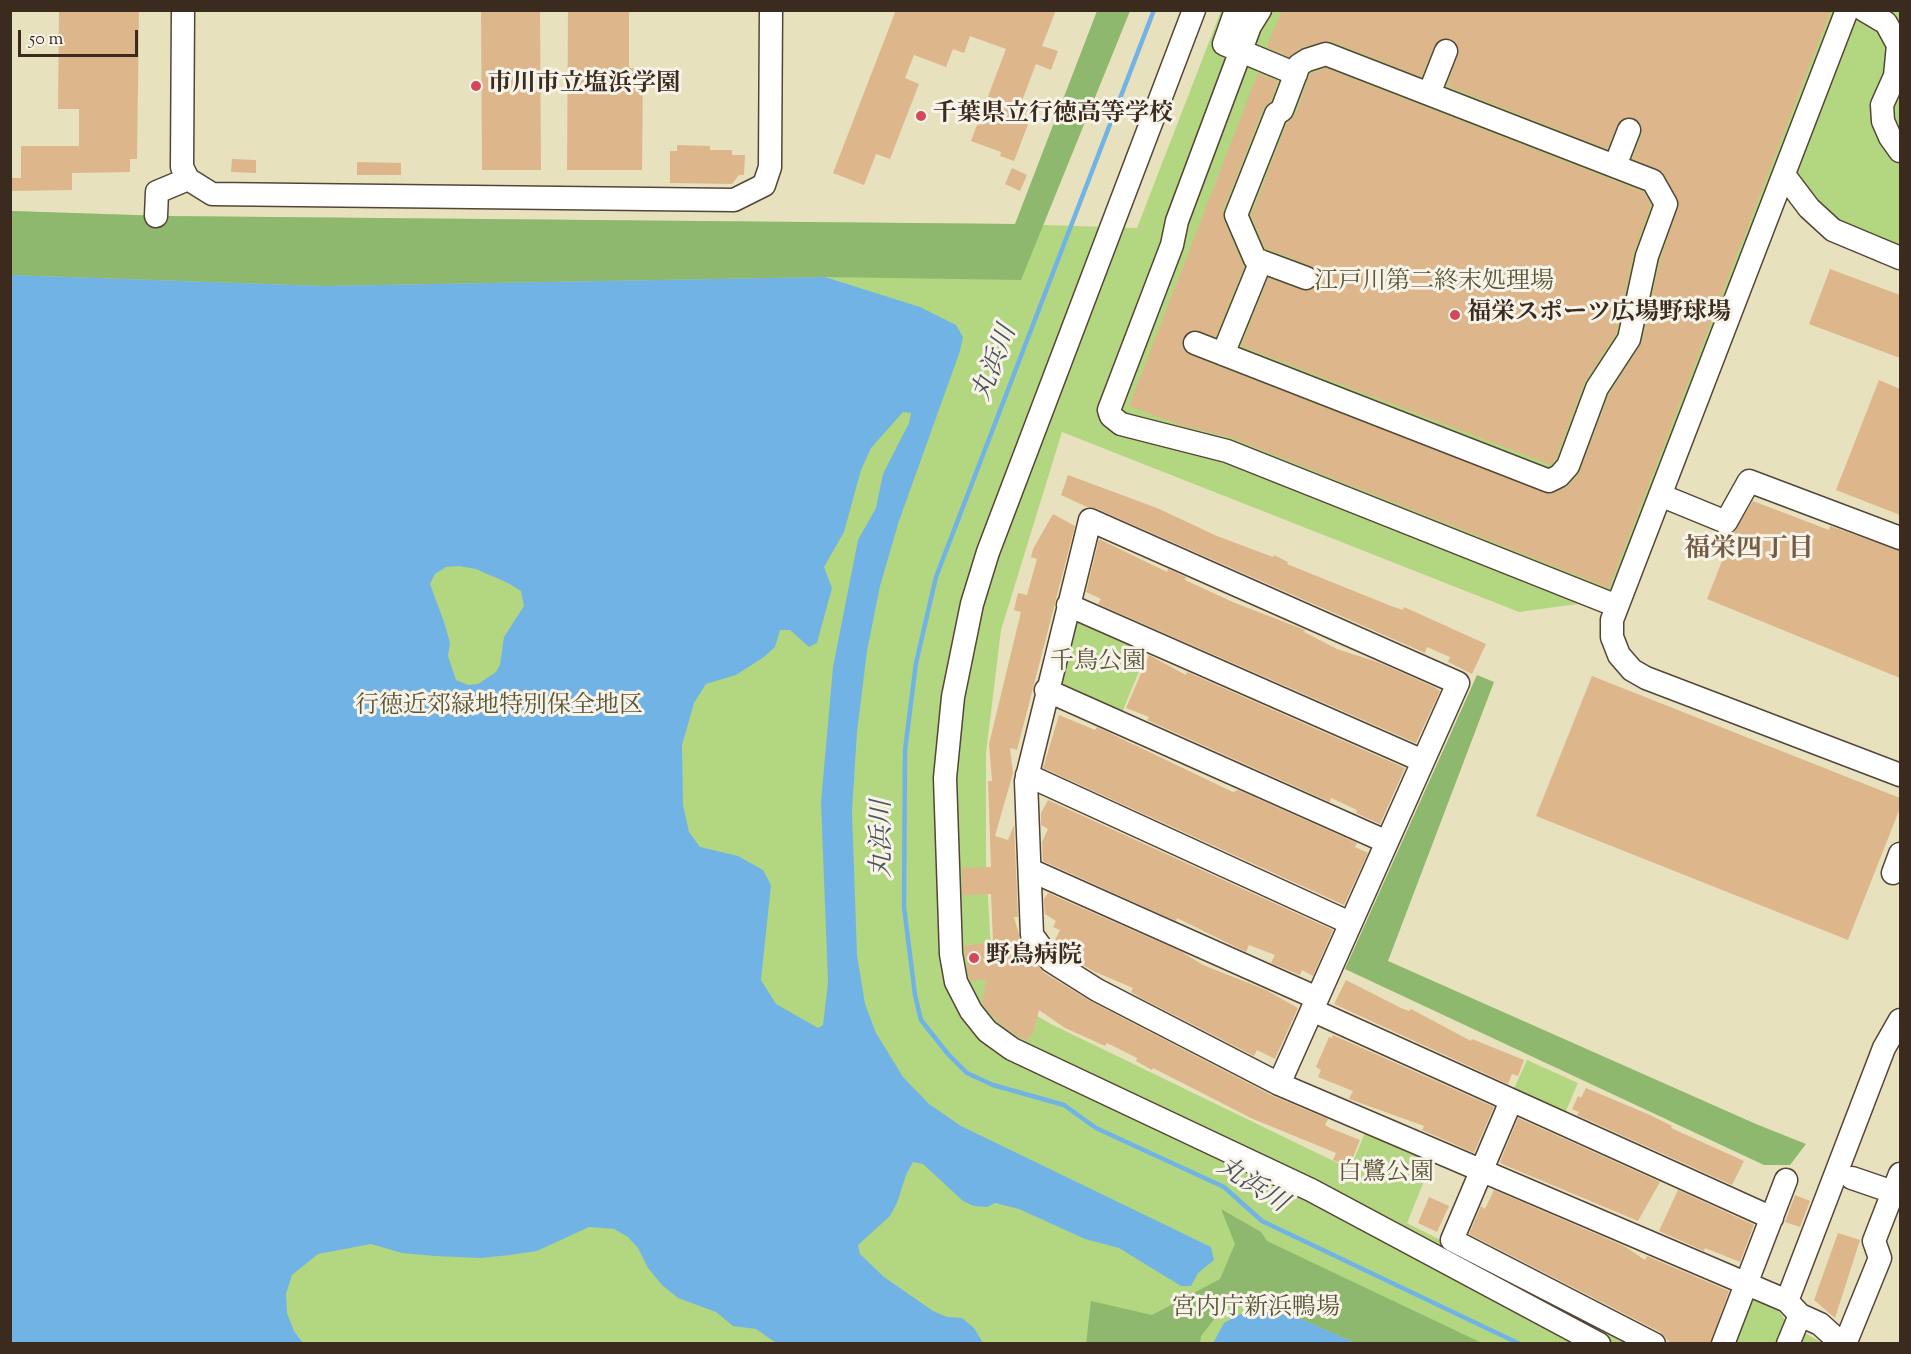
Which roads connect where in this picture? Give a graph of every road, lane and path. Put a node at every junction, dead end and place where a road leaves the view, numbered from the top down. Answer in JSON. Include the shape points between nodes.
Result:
{"nodes":[{"id":1,"x":183,"y":10,"type":"edge"},
{"id":2,"x":771,"y":10,"type":"edge"},
{"id":3,"x":1194,"y":10,"type":"edge"},
{"id":4,"x":1236,"y":10,"type":"edge"},
{"id":5,"x":1260,"y":10,"type":"edge"},
{"id":6,"x":1847,"y":10,"type":"edge"},
{"id":7,"x":1864,"y":10,"type":"edge"},
{"id":8,"x":1240,"y":51,"type":"junction"},
{"id":9,"x":1446,"y":51,"type":"dead end"},
{"id":10,"x":1296,"y":74,"type":"junction"},
{"id":11,"x":1429,"y":94,"type":"junction"},
{"id":12,"x":1629,"y":130,"type":"dead end"},
{"id":13,"x":1900,"y":151,"type":"edge"},
{"id":14,"x":1615,"y":166,"type":"junction"},
{"id":15,"x":1784,"y":175,"type":"junction"},
{"id":16,"x":188,"y":179,"type":"junction"},
{"id":17,"x":156,"y":216,"type":"dead end"},
{"id":18,"x":1900,"y":258,"type":"edge"},
{"id":19,"x":1261,"y":261,"type":"junction"},
{"id":20,"x":1306,"y":278,"type":"dead end"},
{"id":21,"x":1195,"y":343,"type":"dead end"},
{"id":22,"x":1223,"y":354,"type":"junction"},
{"id":23,"x":1660,"y":495,"type":"junction"},
{"id":24,"x":1900,"y":538,"type":"edge"},
{"id":25,"x":1068,"y":605,"type":"junction"},
{"id":26,"x":1617,"y":606,"type":"junction"},
{"id":27,"x":1046,"y":690,"type":"junction"},
{"id":28,"x":1423,"y":760,"type":"junction"},
{"id":29,"x":1027,"y":775,"type":"junction"},
{"id":30,"x":1900,"y":775,"type":"edge"},
{"id":31,"x":1387,"y":842,"type":"junction"},
{"id":32,"x":1030,"y":870,"type":"junction"},
{"id":33,"x":1350,"y":923,"type":"junction"},
{"id":34,"x":1314,"y":1004,"type":"junction"},
{"id":35,"x":1900,"y":1020,"type":"edge"},
{"id":36,"x":1279,"y":1084,"type":"junction"},
{"id":37,"x":1511,"y":1101,"type":"junction"},
{"id":38,"x":1481,"y":1172,"type":"junction"},
{"id":39,"x":1852,"y":1178,"type":"dead end"},
{"id":40,"x":1786,"y":1180,"type":"dead end"},
{"id":41,"x":1897,"y":1183,"type":"edge"},
{"id":42,"x":1772,"y":1218,"type":"junction"},
{"id":43,"x":1747,"y":1285,"type":"junction"},
{"id":44,"x":1794,"y":1308,"type":"junction"},
{"id":45,"x":1599,"y":1344,"type":"edge"},
{"id":46,"x":1654,"y":1344,"type":"edge"},
{"id":47,"x":1723,"y":1344,"type":"edge"},
{"id":48,"x":1788,"y":1344,"type":"edge"},
{"id":49,"x":1844,"y":1344,"type":"edge"}],
"edges":[{"from":1,"to":16,"type":"street","via":[[182,167]]},
{"from":2,"to":16,"type":"street","via":[[770,167],[764,185],[734,200],[212,194]]},
{"from":3,"to":45,"type":"street","via":[[988,552],[972,604],[955,685],[945,778],[951,954],[956,982],[987,1031],[1012,1049],[1311,1190]]},
{"from":4,"to":8,"type":"street","via":[[1224,44]]},
{"from":5,"to":8,"type":"street"},
{"from":6,"to":15,"type":"street"},
{"from":7,"to":13,"type":"street","via":[[1886,23],[1898,45],[1895,76],[1882,105],[1883,121]]},
{"from":8,"to":10,"type":"street"},
{"from":8,"to":26,"type":"street","via":[[1109,410],[1111,416],[1121,424],[1227,451]]},
{"from":9,"to":11,"type":"street"},
{"from":10,"to":11,"type":"street","via":[[1306,60],[1326,54]]},
{"from":10,"to":19,"type":"street","via":[[1237,207],[1239,224],[1255,258]]},
{"from":11,"to":14,"type":"street"},
{"from":12,"to":14,"type":"street"},
{"from":14,"to":22,"type":"street","via":[[1653,181],[1666,204],[1647,256],[1629,339],[1597,388],[1568,466],[1549,481]]},
{"from":15,"to":18,"type":"street","via":[[1809,208],[1833,230]]},
{"from":15,"to":23,"type":"street"},
{"from":16,"to":17,"type":"street","via":[[157,192]]},
{"from":19,"to":20,"type":"street"},
{"from":19,"to":22,"type":"street"},
{"from":21,"to":22,"type":"street"},
{"from":23,"to":24,"type":"street","via":[[1726,522],[1749,481]]},
{"from":23,"to":26,"type":"street"},
{"from":25,"to":27,"type":"street"},
{"from":25,"to":28,"type":"street"},
{"from":25,"to":28,"type":"street","via":[[1090,520],[1458,683]]},
{"from":26,"to":30,"type":"street","via":[[1612,637],[1619,655],[1632,670]]},
{"from":27,"to":29,"type":"street"},
{"from":27,"to":31,"type":"street"},
{"from":28,"to":31,"type":"street"},
{"from":29,"to":32,"type":"street"},
{"from":29,"to":33,"type":"street"},
{"from":31,"to":33,"type":"street"},
{"from":32,"to":34,"type":"street"},
{"from":32,"to":36,"type":"street","via":[[1032,935],[1051,961],[1097,990]]},
{"from":33,"to":34,"type":"street"},
{"from":34,"to":36,"type":"street"},
{"from":34,"to":37,"type":"street"},
{"from":35,"to":44,"type":"street","via":[[1884,1048]]},
{"from":36,"to":38,"type":"street"},
{"from":37,"to":38,"type":"street"},
{"from":37,"to":42,"type":"street"},
{"from":38,"to":43,"type":"street"},
{"from":38,"to":46,"type":"street","via":[[1452,1240]]},
{"from":39,"to":41,"type":"street"},
{"from":40,"to":42,"type":"street"},
{"from":41,"to":49,"type":"street","via":[[1874,1241],[1880,1258]]},
{"from":42,"to":43,"type":"street"},
{"from":43,"to":44,"type":"street"},
{"from":43,"to":47,"type":"street"},
{"from":44,"to":48,"type":"street"},
{"from":44,"to":49,"type":"street"}]}
